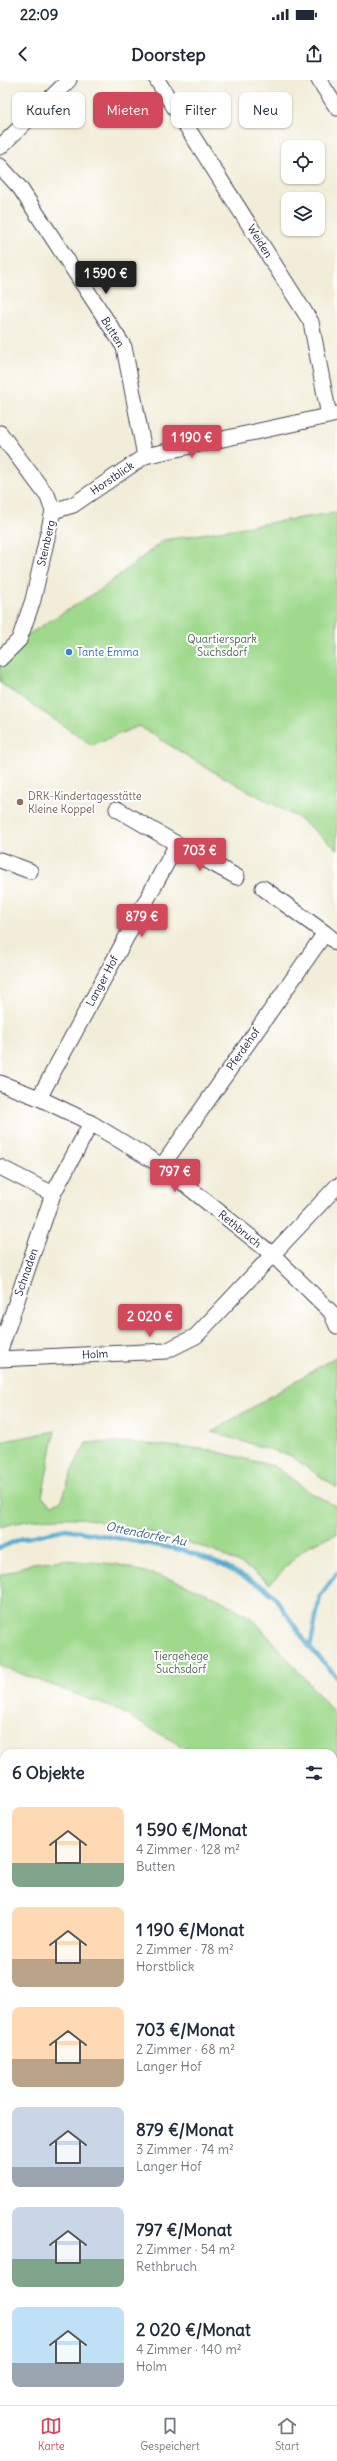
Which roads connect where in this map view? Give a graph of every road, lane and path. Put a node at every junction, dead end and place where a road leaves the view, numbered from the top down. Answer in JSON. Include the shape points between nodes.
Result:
{"nodes":[{"id":1,"x":157,"y":80,"type":"edge"},
{"id":2,"x":319,"y":80,"type":"edge"},
{"id":3,"x":67,"y":82,"type":"edge"},
{"id":4,"x":337,"y":108,"type":"edge"},
{"id":5,"x":0,"y":147,"type":"edge"},
{"id":6,"x":0,"y":166,"type":"edge"},
{"id":7,"x":333,"y":415,"type":"edge"},
{"id":8,"x":0,"y":433,"type":"edge"},
{"id":9,"x":145,"y":456,"type":"junction"},
{"id":10,"x":53,"y":512,"type":"junction"},
{"id":11,"x":0,"y":659,"type":"edge"},
{"id":12,"x":117,"y":810,"type":"dead end"},
{"id":13,"x":177,"y":844,"type":"junction"},
{"id":14,"x":0,"y":860,"type":"edge"},
{"id":15,"x":30,"y":871,"type":"dead end"},
{"id":16,"x":237,"y":877,"type":"dead end"},
{"id":17,"x":263,"y":888,"type":"dead end"},
{"id":18,"x":324,"y":933,"type":"junction"},
{"id":19,"x":337,"y":943,"type":"edge"},
{"id":20,"x":0,"y":1083,"type":"edge"},
{"id":21,"x":39,"y":1098,"type":"junction"},
{"id":22,"x":91,"y":1123,"type":"junction"},
{"id":23,"x":162,"y":1166,"type":"junction"},
{"id":24,"x":0,"y":1168,"type":"edge"},
{"id":25,"x":337,"y":1186,"type":"edge"},
{"id":26,"x":53,"y":1194,"type":"junction"},
{"id":27,"x":273,"y":1256,"type":"junction"},
{"id":28,"x":337,"y":1326,"type":"edge"},
{"id":29,"x":0,"y":1350,"type":"edge"},
{"id":30,"x":0,"y":1360,"type":"edge"}],
"edges":[{"from":1,"to":7,"type":"street","name":"Weiden","via":[[311,322]]},
{"from":2,"to":4,"type":"street"},
{"from":3,"to":5,"type":"street"},
{"from":6,"to":9,"type":"street","name":"Butten","via":[[20,188],[124,347]]},
{"from":7,"to":9,"type":"street","name":"Horstblick"},
{"from":8,"to":10,"type":"street","name":"Steinberg","via":[[48,498]]},
{"from":9,"to":10,"type":"street","name":"Horstblick","via":[[73,505]]},
{"from":10,"to":11,"type":"street","name":"Steinberg","via":[[33,600],[20,640]]},
{"from":12,"to":13,"type":"street"},
{"from":13,"to":16,"type":"street"},
{"from":13,"to":21,"type":"street","name":"Langer Hof"},
{"from":14,"to":15,"type":"street"},
{"from":17,"to":18,"type":"street"},
{"from":18,"to":19,"type":"street"},
{"from":18,"to":23,"type":"street","name":"Pferdehof"},
{"from":20,"to":21,"type":"street","name":"Rethbruch"},
{"from":21,"to":22,"type":"street","name":"Rethbruch"},
{"from":22,"to":23,"type":"street","name":"Rethbruch"},
{"from":22,"to":26,"type":"street","name":"Schnaden"},
{"from":23,"to":27,"type":"street","name":"Rethbruch"},
{"from":24,"to":26,"type":"street"},
{"from":25,"to":27,"type":"street","name":"Holm"},
{"from":26,"to":29,"type":"street","name":"Schnaden"},
{"from":27,"to":28,"type":"street","name":"Rethbruch","via":[[331,1312]]},
{"from":27,"to":30,"type":"street","name":"Holm","via":[[196,1336],[166,1351]]}]}
